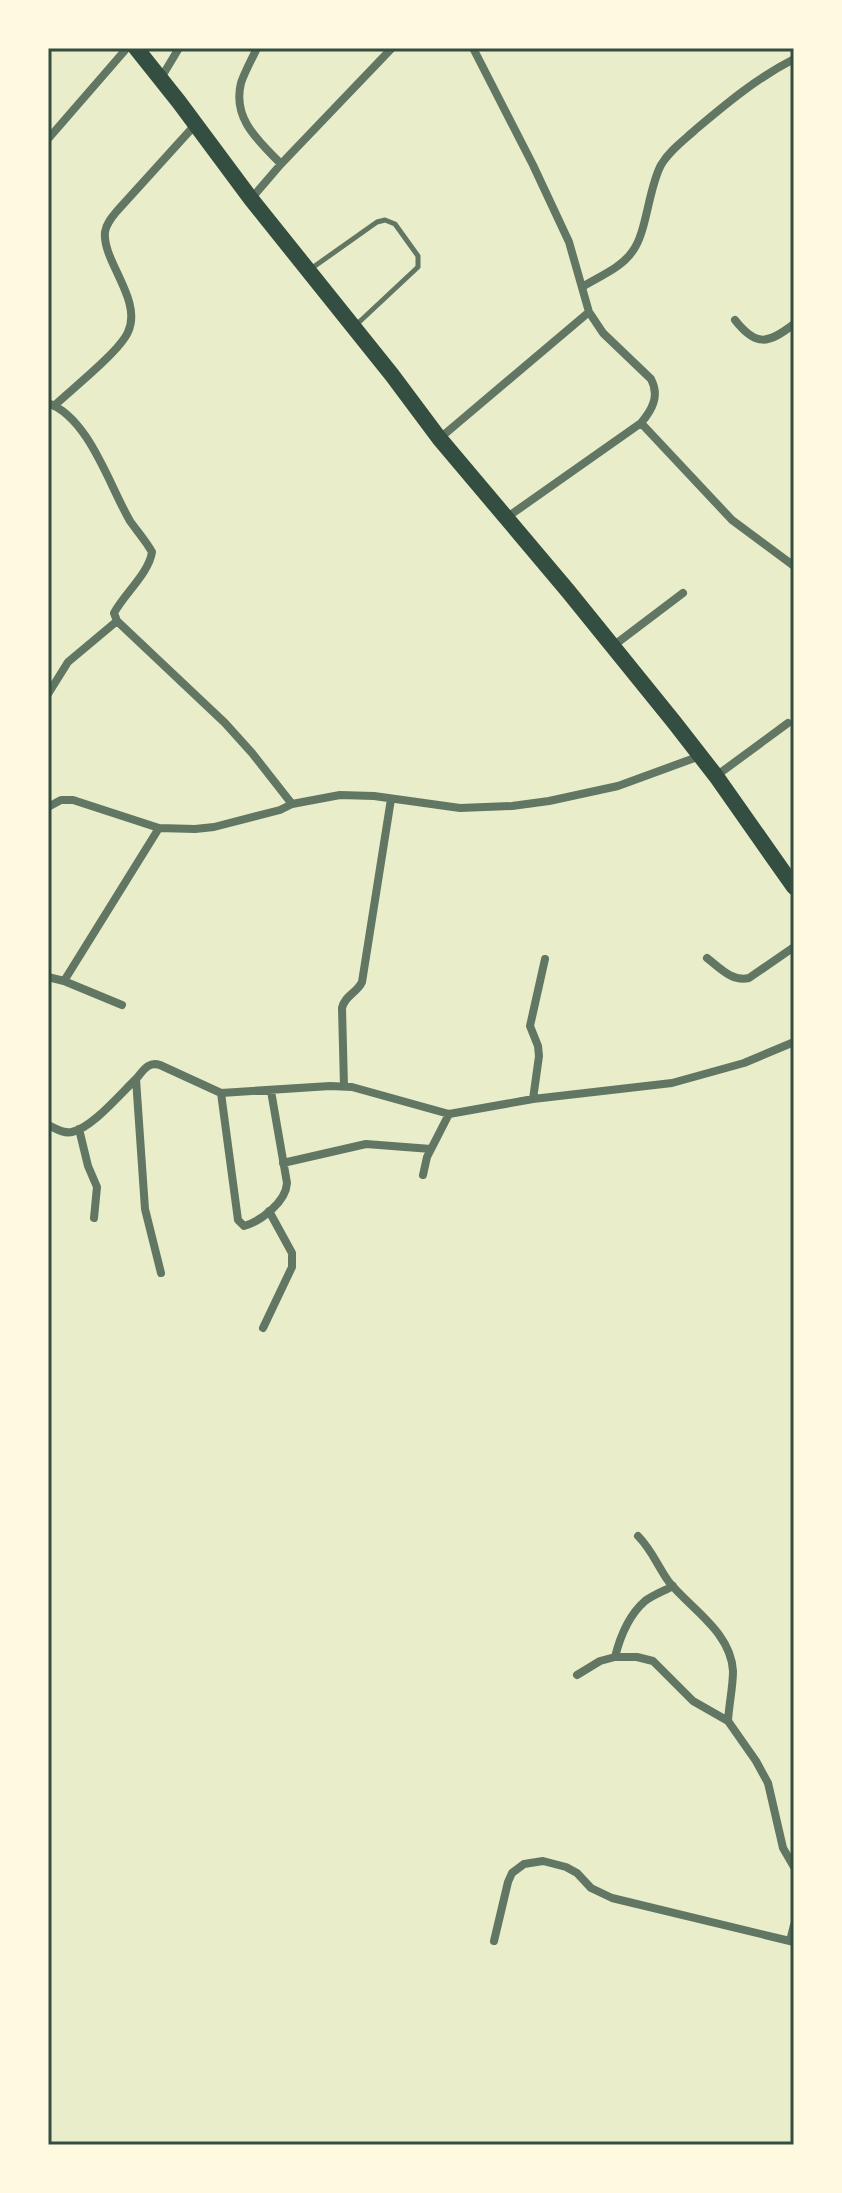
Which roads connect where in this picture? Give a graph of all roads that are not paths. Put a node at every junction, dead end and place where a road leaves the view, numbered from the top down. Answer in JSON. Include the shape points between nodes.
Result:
{"nodes":[{"id":1,"x":127,"y":48,"type":"edge"},
{"id":2,"x":136,"y":48,"type":"edge"},
{"id":3,"x":179,"y":48,"type":"edge"},
{"id":4,"x":257,"y":48,"type":"edge"},
{"id":5,"x":392,"y":48,"type":"edge"},
{"id":6,"x":473,"y":48,"type":"edge"},
{"id":7,"x":794,"y":59,"type":"edge"},
{"id":8,"x":161,"y":78,"type":"junction"},
{"id":9,"x":196,"y":124,"type":"junction"},
{"id":10,"x":48,"y":139,"type":"edge"},
{"id":11,"x":281,"y":164,"type":"junction"},
{"id":12,"x":251,"y":199,"type":"junction"},
{"id":13,"x":308,"y":270,"type":"junction"},
{"id":14,"x":582,"y":287,"type":"junction"},
{"id":15,"x":589,"y":312,"type":"junction"},
{"id":16,"x":735,"y":320,"type":"dead end"},
{"id":17,"x":794,"y":324,"type":"edge"},
{"id":18,"x":353,"y":327,"type":"junction"},
{"id":19,"x":51,"y":404,"type":"edge"},
{"id":20,"x":641,"y":423,"type":"junction"},
{"id":21,"x":439,"y":438,"type":"junction"},
{"id":22,"x":506,"y":518,"type":"junction"},
{"id":23,"x":794,"y":566,"type":"edge"},
{"id":24,"x":683,"y":593,"type":"dead end"},
{"id":25,"x":117,"y":621,"type":"junction"},
{"id":26,"x":612,"y":647,"type":"junction"},
{"id":27,"x":48,"y":694,"type":"edge"},
{"id":28,"x":788,"y":723,"type":"dead end"},
{"id":29,"x":700,"y":755,"type":"junction"},
{"id":30,"x":716,"y":776,"type":"junction"},
{"id":31,"x":391,"y":799,"type":"junction"},
{"id":32,"x":292,"y":804,"type":"junction"},
{"id":33,"x":48,"y":807,"type":"edge"},
{"id":34,"x":159,"y":828,"type":"junction"},
{"id":35,"x":794,"y":887,"type":"edge"},
{"id":36,"x":794,"y":947,"type":"edge"},
{"id":37,"x":707,"y":958,"type":"dead end"},
{"id":38,"x":545,"y":959,"type":"dead end"},
{"id":39,"x":48,"y":977,"type":"edge"},
{"id":40,"x":64,"y":981,"type":"junction"},
{"id":41,"x":122,"y":1005,"type":"dead end"},
{"id":42,"x":794,"y":1042,"type":"edge"},
{"id":43,"x":136,"y":1079,"type":"junction"},
{"id":44,"x":344,"y":1086,"type":"junction"},
{"id":45,"x":271,"y":1091,"type":"junction"},
{"id":46,"x":221,"y":1093,"type":"junction"},
{"id":47,"x":533,"y":1099,"type":"junction"},
{"id":48,"x":449,"y":1114,"type":"junction"},
{"id":49,"x":48,"y":1125,"type":"edge"},
{"id":50,"x":79,"y":1129,"type":"junction"},
{"id":51,"x":431,"y":1149,"type":"junction"},
{"id":52,"x":283,"y":1163,"type":"junction"},
{"id":53,"x":423,"y":1175,"type":"dead end"},
{"id":54,"x":269,"y":1211,"type":"junction"},
{"id":55,"x":94,"y":1218,"type":"dead end"},
{"id":56,"x":161,"y":1273,"type":"dead end"},
{"id":57,"x":263,"y":1328,"type":"dead end"},
{"id":58,"x":638,"y":1536,"type":"dead end"},
{"id":59,"x":673,"y":1586,"type":"junction"},
{"id":60,"x":615,"y":1657,"type":"junction"},
{"id":61,"x":577,"y":1675,"type":"dead end"},
{"id":62,"x":728,"y":1721,"type":"junction"},
{"id":63,"x":794,"y":1867,"type":"edge"},
{"id":64,"x":794,"y":1925,"type":"edge"},
{"id":65,"x":494,"y":1941,"type":"dead end"},
{"id":66,"x":792,"y":1941,"type":"edge"}],
"edges":[{"from":1,"to":10,"type":"street"},
{"from":2,"to":8,"type":"highway"},
{"from":3,"to":8,"type":"street"},
{"from":4,"to":11,"type":"street","via":[[242,83],[243,120]]},
{"from":5,"to":11,"type":"street"},
{"from":6,"to":14,"type":"street","via":[[569,242]]},
{"from":7,"to":14,"type":"street","via":[[752,84],[676,147],[656,177],[634,250]]},
{"from":8,"to":9,"type":"highway"},
{"from":9,"to":12,"type":"highway"},
{"from":9,"to":19,"type":"street","via":[[107,226],[105,241],[125,291],[131,326],[122,343]]},
{"from":11,"to":12,"type":"street"},
{"from":12,"to":13,"type":"highway"},
{"from":13,"to":18,"type":"highway"},
{"from":13,"to":18,"type":"lane","via":[[373,224],[395,224],[418,256],[418,267]]},
{"from":14,"to":15,"type":"street"},
{"from":15,"to":20,"type":"street","via":[[654,385],[653,406]]},
{"from":15,"to":21,"type":"street"},
{"from":16,"to":17,"type":"street","via":[[745,333],[762,340]]},
{"from":18,"to":21,"type":"highway"},
{"from":19,"to":25,"type":"street","via":[[79,427],[152,552],[148,566],[114,613]]},
{"from":20,"to":22,"type":"street"},
{"from":20,"to":23,"type":"street","via":[[732,520]]},
{"from":21,"to":22,"type":"highway"},
{"from":22,"to":26,"type":"highway"},
{"from":24,"to":26,"type":"street"},
{"from":25,"to":27,"type":"street","via":[[68,662]]},
{"from":25,"to":32,"type":"street","via":[[225,723]]},
{"from":26,"to":29,"type":"highway"},
{"from":28,"to":30,"type":"street"},
{"from":29,"to":30,"type":"highway"},
{"from":29,"to":31,"type":"street","via":[[618,786],[549,801],[460,808]]},
{"from":30,"to":35,"type":"highway"},
{"from":31,"to":32,"type":"street","via":[[356,794]]},
{"from":31,"to":44,"type":"street","via":[[362,982],[342,1004]]},
{"from":32,"to":34,"type":"street","via":[[214,827]]},
{"from":33,"to":34,"type":"street","via":[[73,800]]},
{"from":34,"to":40,"type":"street"},
{"from":36,"to":37,"type":"street","via":[[740,980]]},
{"from":38,"to":47,"type":"street","via":[[530,1026],[539,1056]]},
{"from":39,"to":40,"type":"street"},
{"from":40,"to":41,"type":"street"},
{"from":42,"to":47,"type":"street","via":[[672,1083]]},
{"from":43,"to":46,"type":"street","via":[[154,1063]]},
{"from":43,"to":50,"type":"street"},
{"from":43,"to":56,"type":"street","via":[[145,1209]]},
{"from":44,"to":45,"type":"street"},
{"from":44,"to":48,"type":"street"},
{"from":45,"to":46,"type":"street"},
{"from":45,"to":52,"type":"street"},
{"from":46,"to":54,"type":"street","via":[[240,1223],[250,1225]]},
{"from":47,"to":48,"type":"street"},
{"from":48,"to":51,"type":"street"},
{"from":49,"to":50,"type":"street","via":[[63,1132]]},
{"from":50,"to":55,"type":"street","via":[[97,1187]]},
{"from":51,"to":52,"type":"street","via":[[366,1144]]},
{"from":51,"to":53,"type":"street"},
{"from":52,"to":54,"type":"street","via":[[286,1191]]},
{"from":54,"to":57,"type":"street","via":[[293,1261]]},
{"from":58,"to":59,"type":"street"},
{"from":59,"to":60,"type":"street","via":[[641,1606],[621,1636]]},
{"from":59,"to":62,"type":"street","via":[[708,1621],[727,1651],[733,1668]]},
{"from":60,"to":61,"type":"street"},
{"from":60,"to":62,"type":"street","via":[[653,1661],[693,1701]]},
{"from":62,"to":63,"type":"street","via":[[768,1783],[783,1848]]},
{"from":64,"to":66,"type":"street"},
{"from":65,"to":66,"type":"street","via":[[512,1873],[524,1864],[543,1861],[566,1867],[612,1898]]}]}
